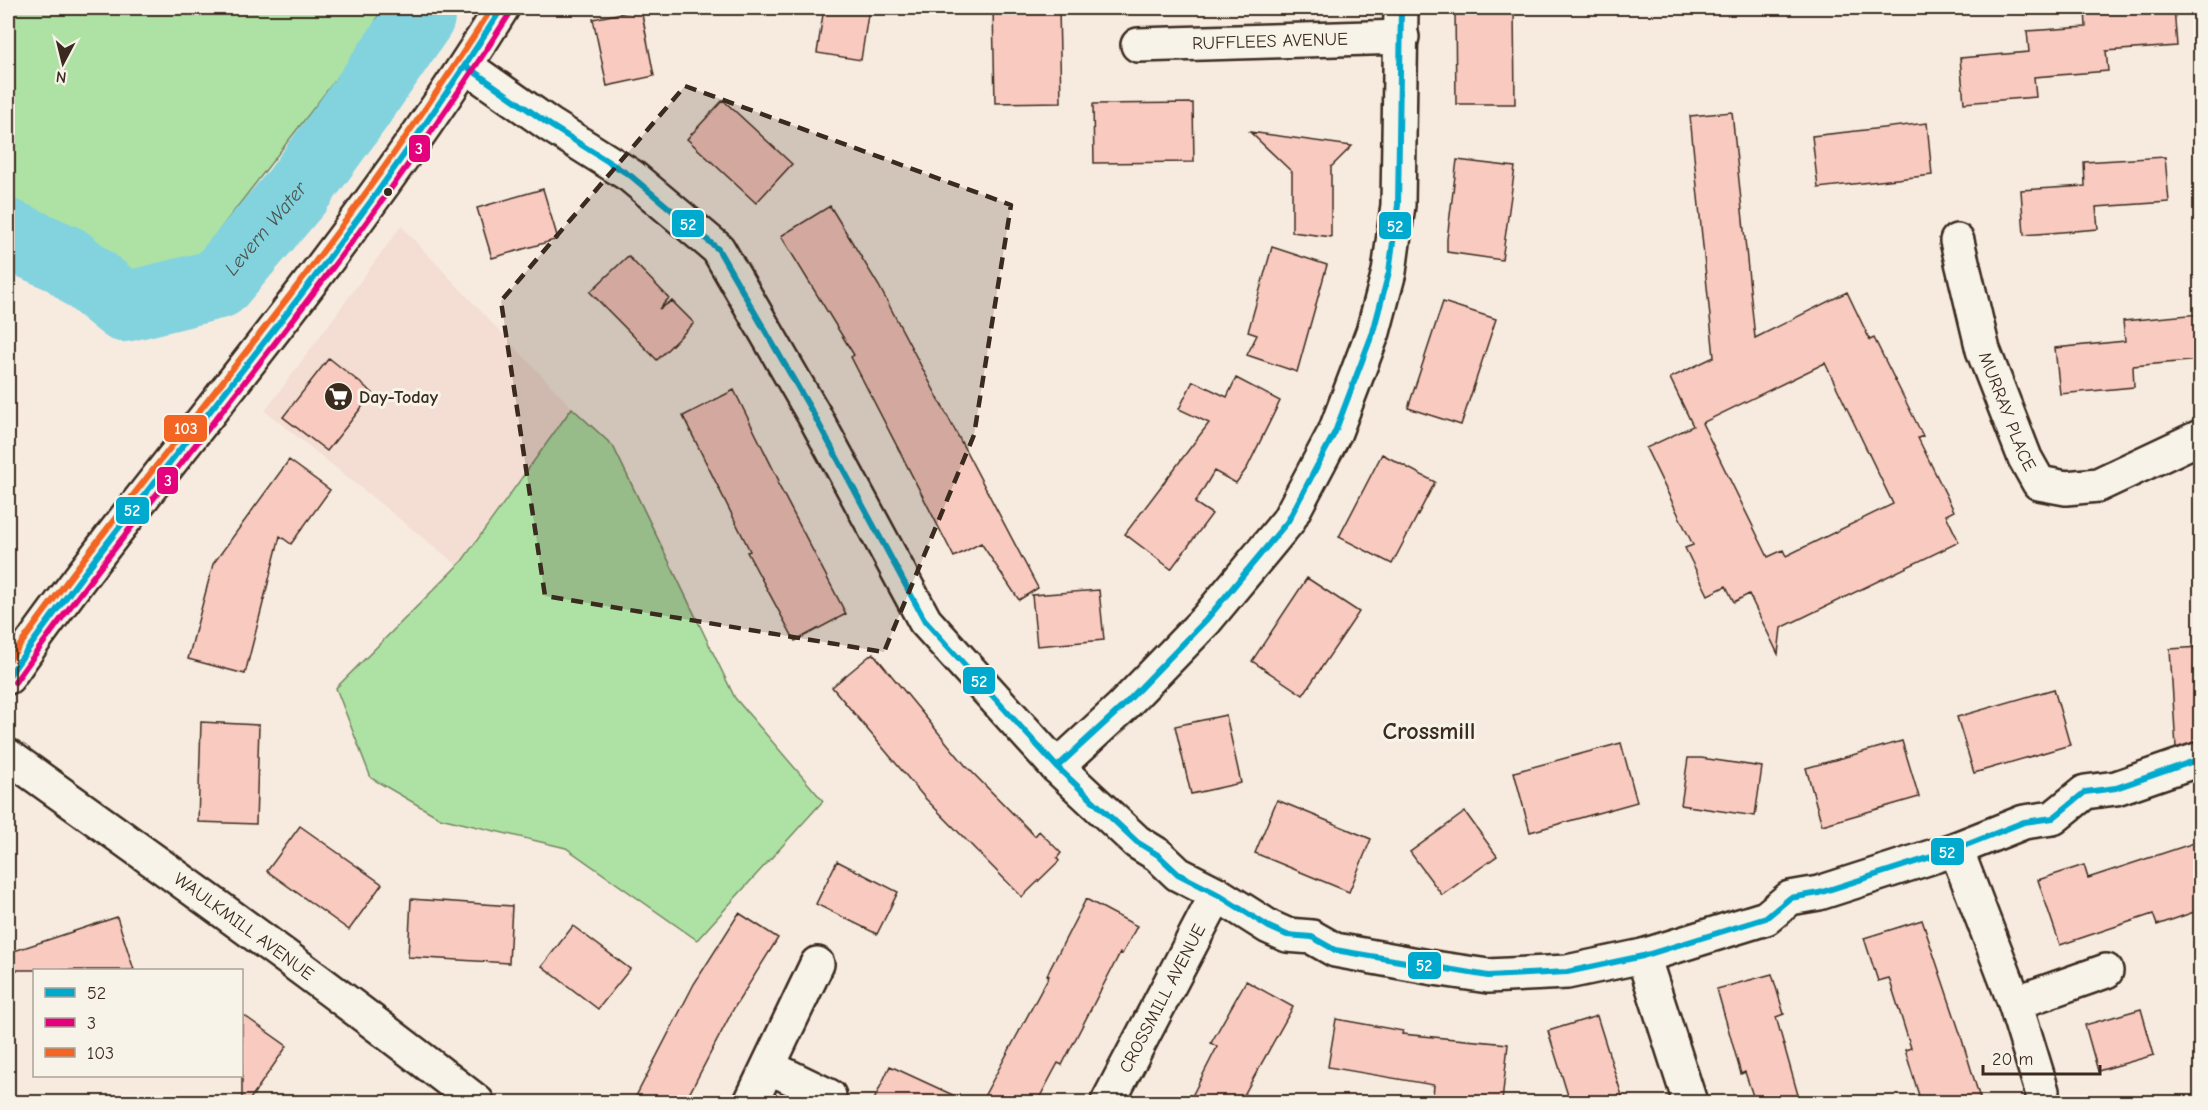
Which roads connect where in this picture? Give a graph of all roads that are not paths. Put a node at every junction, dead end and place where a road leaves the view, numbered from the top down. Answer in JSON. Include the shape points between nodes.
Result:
{"nodes":[{"id":1,"x":502,"y":8,"type":"edge"},
{"id":2,"x":1402,"y":22,"type":"edge"},
{"id":3,"x":1138,"y":45,"type":"dead end"},
{"id":4,"x":466,"y":66,"type":"junction"},
{"id":5,"x":1957,"y":241,"type":"dead end"},
{"id":6,"x":2200,"y":437,"type":"edge"},
{"id":7,"x":8,"y":677,"type":"edge"},
{"id":8,"x":8,"y":756,"type":"edge"},
{"id":9,"x":2200,"y":759,"type":"edge"},
{"id":10,"x":1057,"y":767,"type":"junction"},
{"id":11,"x":1956,"y":849,"type":"junction"},
{"id":12,"x":1217,"y":894,"type":"junction"},
{"id":13,"x":1644,"y":956,"type":"junction"},
{"id":14,"x":817,"y":964,"type":"dead end"},
{"id":15,"x":2106,"y":971,"type":"dead end"},
{"id":16,"x":2015,"y":1003,"type":"junction"},
{"id":17,"x":769,"y":1067,"type":"junction"},
{"id":18,"x":2042,"y":1091,"type":"dead end"},
{"id":19,"x":829,"y":1096,"type":"dead end"},
{"id":20,"x":477,"y":1102,"type":"edge"},
{"id":21,"x":751,"y":1102,"type":"edge"},
{"id":22,"x":1108,"y":1102,"type":"edge"},
{"id":23,"x":1690,"y":1102,"type":"edge"}],
"edges":[{"from":1,"to":4,"type":"street"},
{"from":2,"to":3,"type":"street","name":"RUFFLEES AVENUE"},
{"from":2,"to":10,"type":"street","name":"RUFFLEES AVENUE","via":[[1398,205],[1389,272],[1373,332],[1335,432],[1288,521],[1214,611],[1121,708]]},
{"from":4,"to":7,"type":"street","via":[[374,198],[87,568]]},
{"from":4,"to":10,"type":"street","via":[[631,176],[718,249],[814,415],[925,621]]},
{"from":5,"to":6,"type":"street","name":"MURRAY PLACE","via":[[1983,350],[2025,458],[2039,483],[2067,488],[2098,485]]},
{"from":8,"to":20,"type":"street","name":"WAULKMILL AVENUE","via":[[203,895]]},
{"from":9,"to":11,"type":"street","via":[[2116,788],[2085,792],[2053,818],[2024,822]]},
{"from":10,"to":12,"type":"street","via":[[1137,842],[1178,874]]},
{"from":11,"to":13,"type":"street","via":[[1819,893],[1790,898],[1766,918]]},
{"from":11,"to":16,"type":"street"},
{"from":12,"to":13,"type":"street","via":[[1269,927],[1287,935],[1312,937],[1335,950],[1488,976],[1567,972]]},
{"from":12,"to":22,"type":"street","name":"CROSSMILL AVENUE"},
{"from":13,"to":23,"type":"street"},
{"from":14,"to":17,"type":"street"},
{"from":15,"to":16,"type":"street"},
{"from":16,"to":18,"type":"street"},
{"from":17,"to":19,"type":"street"},
{"from":17,"to":21,"type":"street"}]}
